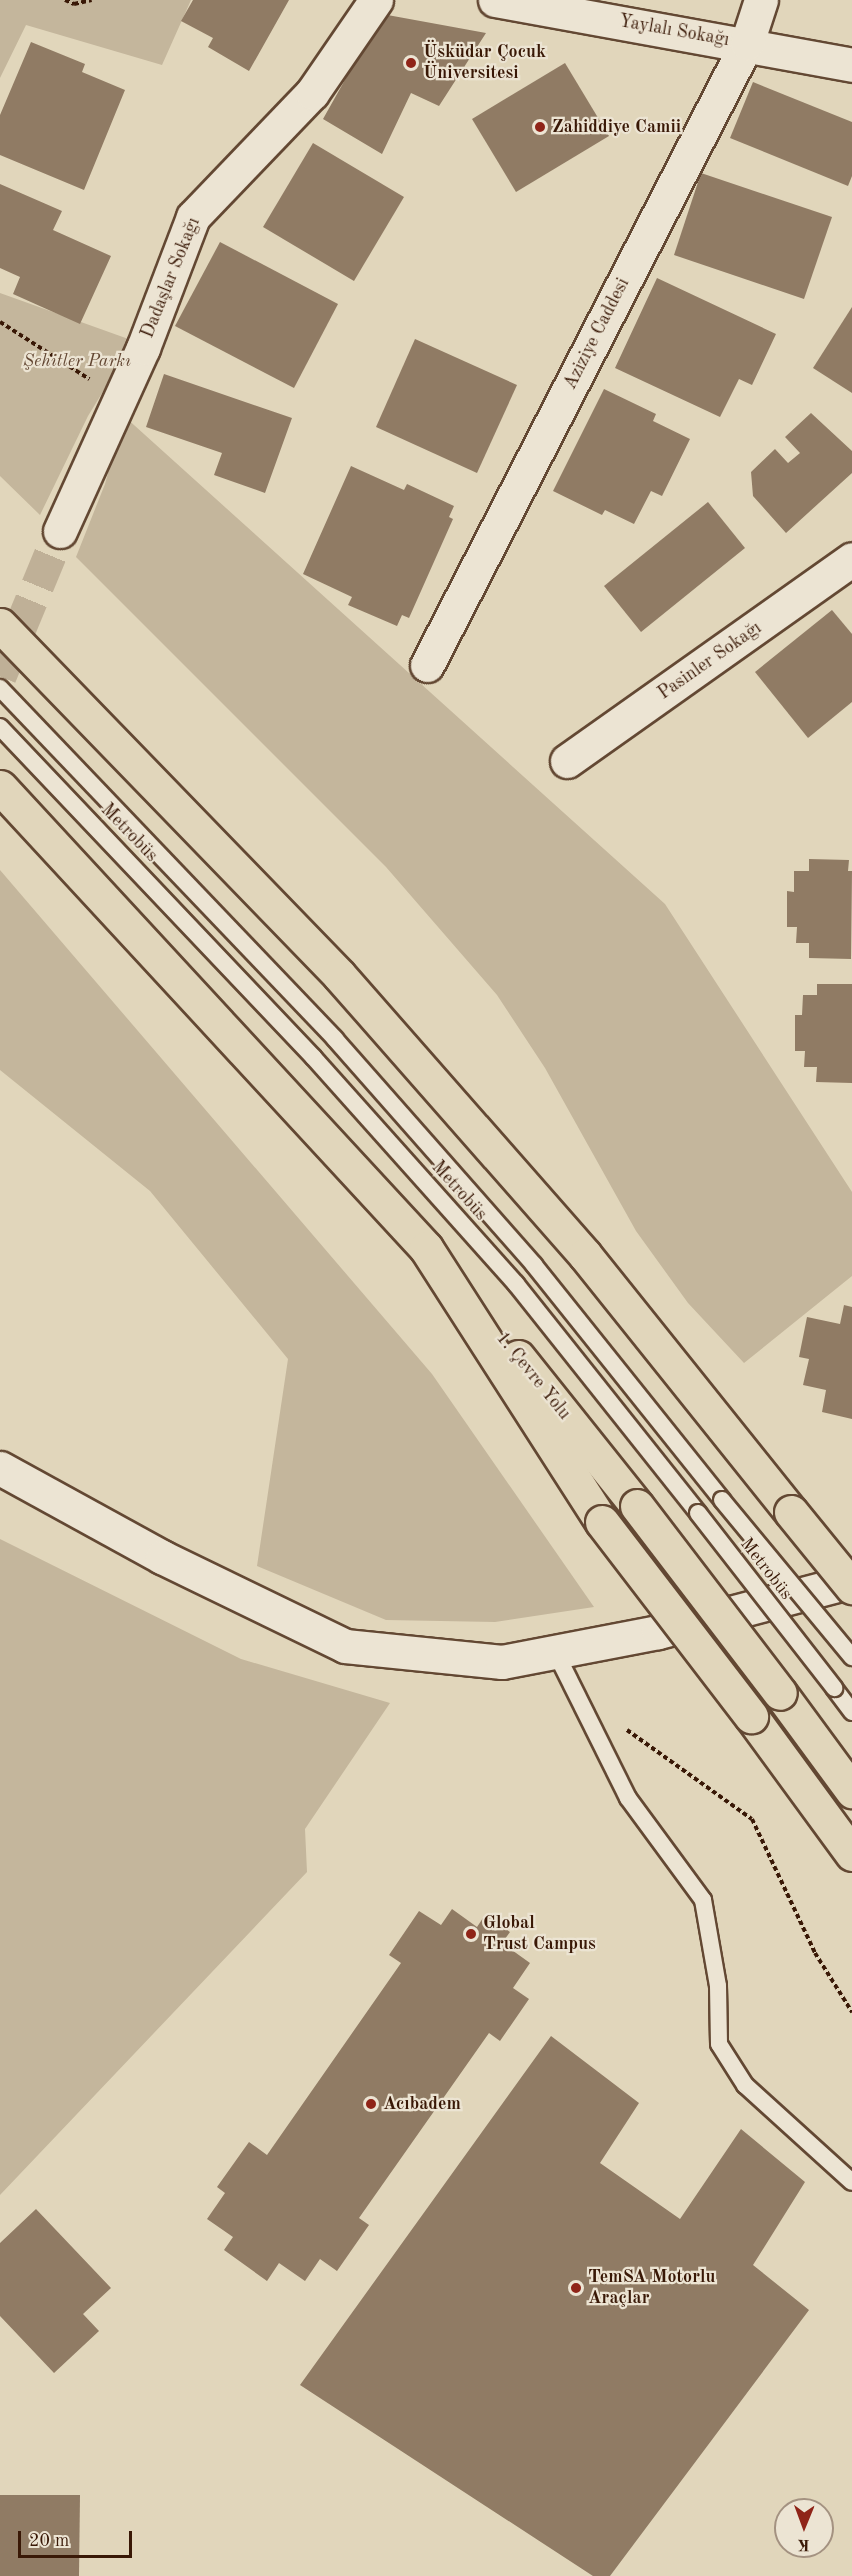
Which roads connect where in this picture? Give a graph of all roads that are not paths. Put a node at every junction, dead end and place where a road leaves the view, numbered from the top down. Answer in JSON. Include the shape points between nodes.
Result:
{"nodes":[{"id":1,"x":376,"y":0,"type":"edge"},
{"id":2,"x":495,"y":0,"type":"edge"},
{"id":3,"x":761,"y":0,"type":"edge"},
{"id":4,"x":747,"y":43,"type":"junction"},
{"id":5,"x":852,"y":65,"type":"edge"},
{"id":6,"x":60,"y":531,"type":"tunnel mouth"},
{"id":7,"x":852,"y":559,"type":"edge"},
{"id":8,"x":0,"y":599,"type":"edge"},
{"id":9,"x":0,"y":625,"type":"edge"},
{"id":10,"x":427,"y":665,"type":"dead end"},
{"id":11,"x":0,"y":688,"type":"edge"},
{"id":12,"x":85,"y":711,"type":"junction"},
{"id":13,"x":0,"y":728,"type":"edge"},
{"id":14,"x":567,"y":761,"type":"dead end"},
{"id":15,"x":0,"y":787,"type":"edge"},
{"id":16,"x":426,"y":1248,"type":"junction"},
{"id":17,"x":0,"y":1468,"type":"edge"},
{"id":18,"x":852,"y":1581,"type":"edge"},
{"id":19,"x":852,"y":1587,"type":"edge"},
{"id":20,"x":555,"y":1651,"type":"junction"},
{"id":21,"x":852,"y":1657,"type":"edge"},
{"id":22,"x":852,"y":1712,"type":"edge"},
{"id":23,"x":852,"y":1791,"type":"edge"},
{"id":24,"x":852,"y":1854,"type":"edge"},
{"id":25,"x":852,"y":2182,"type":"edge"}],
"edges":[{"from":1,"to":6,"type":"street","name":"Dadaşlar Sokağı","via":[[312,93],[193,217],[120,399]]},
{"from":2,"to":4,"type":"street","name":"Yaylalı Sokağı"},
{"from":3,"to":4,"type":"street","name":"Aziziye Caddesi"},
{"from":4,"to":5,"type":"street","name":"Yaylalı Sokağı"},
{"from":4,"to":10,"type":"street","name":"Aziziye Caddesi"},
{"from":7,"to":14,"type":"street","name":"Pasinler Sokağı"},
{"from":8,"to":12,"type":"highway"},
{"from":9,"to":12,"type":"highway"},
{"from":11,"to":21,"type":"lane","name":"Metrobüs","bridge":true,"via":[[335,1040],[534,1265]]},
{"from":12,"to":19,"type":"highway","bridge":true,"via":[[339,975],[585,1255]]},
{"from":13,"to":22,"type":"lane","name":"Metrobüs","bridge":true,"via":[[298,1041],[516,1284]]},
{"from":15,"to":16,"type":"highway"},
{"from":16,"to":23,"type":"highway","name":"1. Çevre Yolu","bridge":true,"via":[[637,1506]]},
{"from":16,"to":24,"type":"highway","bridge":true,"via":[[602,1522]]},
{"from":17,"to":20,"type":"street","via":[[162,1557],[345,1646],[502,1662]]},
{"from":18,"to":20,"type":"street","via":[[658,1632]]},
{"from":20,"to":25,"type":"lane","via":[[628,1798],[703,1900],[718,1986],[719,2044],[745,2085]]}]}
